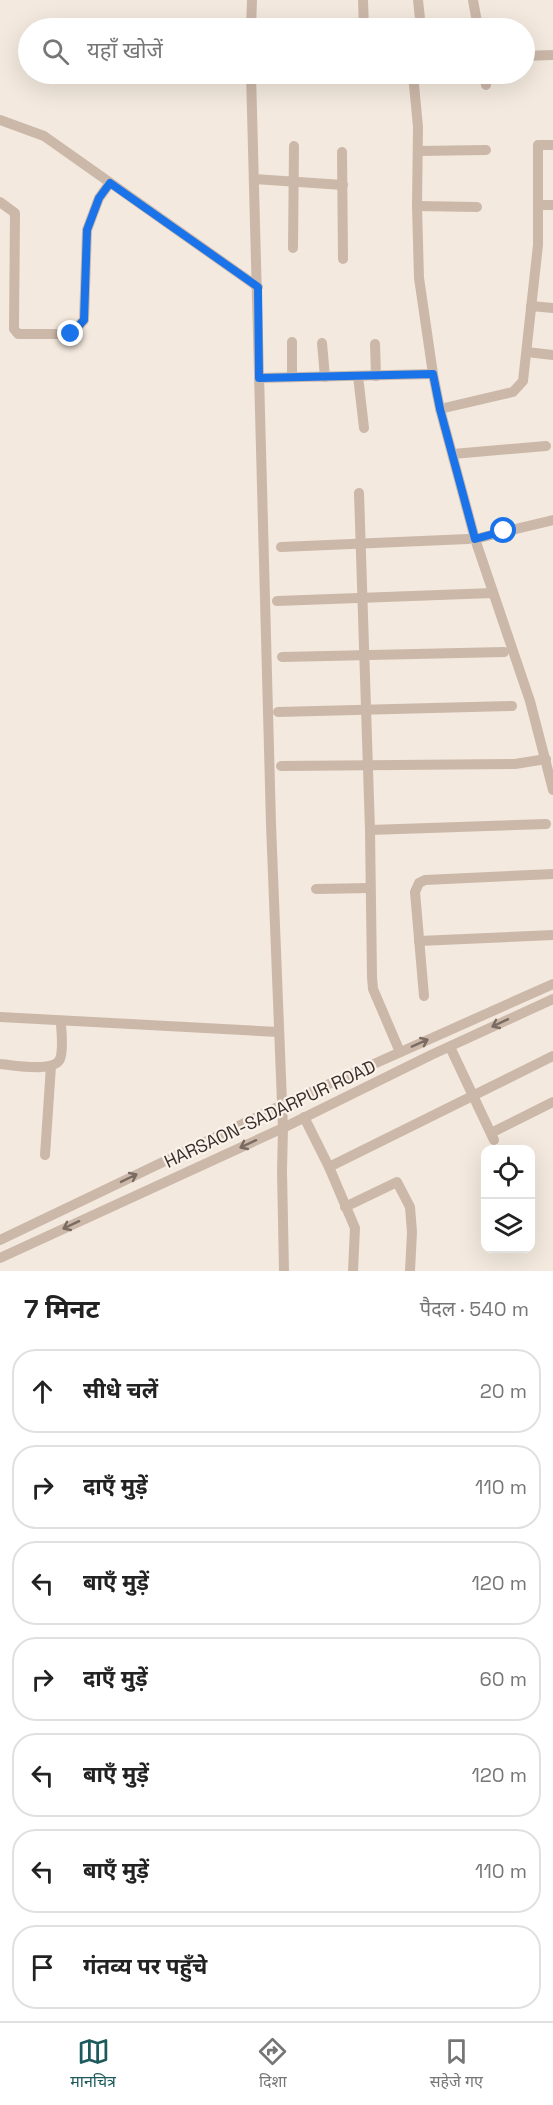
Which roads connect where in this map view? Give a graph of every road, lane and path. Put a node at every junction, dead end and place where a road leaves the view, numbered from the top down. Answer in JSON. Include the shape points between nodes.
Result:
{"nodes":[{"id":1,"x":252,"y":0,"type":"edge"},
{"id":2,"x":363,"y":0,"type":"edge"},
{"id":3,"x":418,"y":0,"type":"edge"},
{"id":4,"x":473,"y":0,"type":"edge"},
{"id":5,"x":251,"y":18,"type":"edge"},
{"id":6,"x":364,"y":18,"type":"edge"},
{"id":7,"x":420,"y":18,"type":"edge"},
{"id":8,"x":476,"y":18,"type":"edge"},
{"id":9,"x":553,"y":55,"type":"edge"},
{"id":10,"x":535,"y":56,"type":"edge"},
{"id":11,"x":252,"y":84,"type":"edge"},
{"id":12,"x":414,"y":84,"type":"edge"},
{"id":13,"x":0,"y":120,"type":"edge"},
{"id":14,"x":553,"y":145,"type":"edge"},
{"id":15,"x":294,"y":146,"type":"dead end"},
{"id":16,"x":486,"y":150,"type":"dead end"},
{"id":17,"x":418,"y":151,"type":"junction"},
{"id":18,"x":342,"y":152,"type":"dead end"},
{"id":19,"x":254,"y":180,"type":"junction"},
{"id":20,"x":294,"y":182,"type":"junction"},
{"id":21,"x":110,"y":183,"type":"junction"},
{"id":22,"x":343,"y":185,"type":"junction"},
{"id":23,"x":0,"y":202,"type":"edge"},
{"id":24,"x":539,"y":205,"type":"junction"},
{"id":25,"x":553,"y":205,"type":"edge"},
{"id":26,"x":417,"y":207,"type":"junction"},
{"id":27,"x":477,"y":207,"type":"dead end"},
{"id":28,"x":293,"y":248,"type":"dead end"},
{"id":29,"x":343,"y":259,"type":"dead end"},
{"id":30,"x":258,"y":287,"type":"junction"},
{"id":31,"x":531,"y":306,"type":"junction"},
{"id":32,"x":553,"y":308,"type":"edge"},
{"id":33,"x":292,"y":342,"type":"dead end"},
{"id":34,"x":322,"y":343,"type":"dead end"},
{"id":35,"x":375,"y":344,"type":"dead end"},
{"id":36,"x":526,"y":352,"type":"junction"},
{"id":37,"x":553,"y":355,"type":"edge"},
{"id":38,"x":433,"y":374,"type":"junction"},
{"id":39,"x":358,"y":376,"type":"junction"},
{"id":40,"x":376,"y":376,"type":"junction"},
{"id":41,"x":292,"y":377,"type":"junction"},
{"id":42,"x":325,"y":377,"type":"junction"},
{"id":43,"x":259,"y":378,"type":"junction"},
{"id":44,"x":440,"y":409,"type":"junction"},
{"id":45,"x":363,"y":428,"type":"dead end"},
{"id":46,"x":546,"y":446,"type":"dead end"},
{"id":47,"x":453,"y":454,"type":"junction"},
{"id":48,"x":359,"y":493,"type":"dead end"},
{"id":49,"x":553,"y":520,"type":"edge"},
{"id":50,"x":471,"y":539,"type":"junction"},
{"id":51,"x":361,"y":543,"type":"junction"},
{"id":52,"x":281,"y":547,"type":"dead end"},
{"id":53,"x":493,"y":593,"type":"junction"},
{"id":54,"x":363,"y":598,"type":"junction"},
{"id":55,"x":277,"y":601,"type":"dead end"},
{"id":56,"x":504,"y":652,"type":"dead end"},
{"id":57,"x":364,"y":655,"type":"junction"},
{"id":58,"x":282,"y":657,"type":"dead end"},
{"id":59,"x":512,"y":706,"type":"dead end"},
{"id":60,"x":366,"y":710,"type":"junction"},
{"id":61,"x":278,"y":712,"type":"dead end"},
{"id":62,"x":546,"y":759,"type":"junction"},
{"id":63,"x":368,"y":764,"type":"junction"},
{"id":64,"x":281,"y":766,"type":"dead end"},
{"id":65,"x":553,"y":790,"type":"edge"},
{"id":66,"x":546,"y":824,"type":"dead end"},
{"id":67,"x":370,"y":830,"type":"junction"},
{"id":68,"x":553,"y":874,"type":"edge"},
{"id":69,"x":370,"y":888,"type":"junction"},
{"id":70,"x":316,"y":889,"type":"dead end"},
{"id":71,"x":553,"y":935,"type":"edge"},
{"id":72,"x":419,"y":941,"type":"junction"},
{"id":73,"x":553,"y":984,"type":"edge"},
{"id":74,"x":424,"y":996,"type":"dead end"},
{"id":75,"x":553,"y":999,"type":"edge"},
{"id":76,"x":0,"y":1017,"type":"edge"},
{"id":77,"x":61,"y":1021,"type":"junction"},
{"id":78,"x":278,"y":1032,"type":"junction"},
{"id":79,"x":450,"y":1047,"type":"junction"},
{"id":80,"x":400,"y":1052,"type":"junction"},
{"id":81,"x":553,"y":1056,"type":"edge"},
{"id":82,"x":0,"y":1064,"type":"edge"},
{"id":83,"x":51,"y":1066,"type":"junction"},
{"id":84,"x":473,"y":1096,"type":"junction"},
{"id":85,"x":553,"y":1102,"type":"edge"},
{"id":86,"x":282,"y":1105,"type":"junction"},
{"id":87,"x":304,"y":1117,"type":"junction"},
{"id":88,"x":283,"y":1128,"type":"junction"},
{"id":89,"x":45,"y":1155,"type":"dead end"},
{"id":90,"x":330,"y":1167,"type":"junction"},
{"id":91,"x":345,"y":1207,"type":"junction"},
{"id":92,"x":0,"y":1240,"type":"edge"},
{"id":93,"x":0,"y":1258,"type":"edge"},
{"id":94,"x":284,"y":1271,"type":"edge"},
{"id":95,"x":353,"y":1271,"type":"edge"},
{"id":96,"x":410,"y":1271,"type":"edge"}],
"edges":[{"from":1,"to":5,"type":"street"},
{"from":2,"to":6,"type":"street"},
{"from":3,"to":7,"type":"street"},
{"from":4,"to":8,"type":"street"},
{"from":9,"to":10,"type":"street"},
{"from":11,"to":19,"type":"street"},
{"from":12,"to":17,"type":"street"},
{"from":13,"to":21,"type":"street","via":[[44,136]]},
{"from":14,"to":24,"type":"street","via":[[538,145]]},
{"from":15,"to":20,"type":"street"},
{"from":16,"to":17,"type":"street"},
{"from":17,"to":26,"type":"street"},
{"from":18,"to":22,"type":"street"},
{"from":19,"to":20,"type":"street"},
{"from":19,"to":30,"type":"street"},
{"from":20,"to":22,"type":"street"},
{"from":20,"to":28,"type":"street"},
{"from":21,"to":23,"type":"street","via":[[99,198],[87,230],[84,320],[71,334],[18,334],[14,329],[15,213]]},
{"from":21,"to":30,"type":"street"},
{"from":22,"to":29,"type":"street"},
{"from":24,"to":25,"type":"street"},
{"from":24,"to":31,"type":"street"},
{"from":26,"to":27,"type":"street"},
{"from":26,"to":38,"type":"street","via":[[419,278]]},
{"from":30,"to":43,"type":"street"},
{"from":31,"to":32,"type":"street"},
{"from":31,"to":36,"type":"street"},
{"from":33,"to":41,"type":"street"},
{"from":34,"to":42,"type":"street"},
{"from":35,"to":40,"type":"street"},
{"from":36,"to":37,"type":"street"},
{"from":36,"to":44,"type":"street","via":[[524,381],[513,392]]},
{"from":38,"to":40,"type":"street"},
{"from":38,"to":44,"type":"street"},
{"from":39,"to":40,"type":"street"},
{"from":39,"to":42,"type":"street"},
{"from":39,"to":45,"type":"street"},
{"from":41,"to":42,"type":"street"},
{"from":41,"to":43,"type":"street"},
{"from":43,"to":78,"type":"street"},
{"from":44,"to":47,"type":"street"},
{"from":46,"to":47,"type":"street"},
{"from":47,"to":50,"type":"street"},
{"from":48,"to":51,"type":"street"},
{"from":49,"to":50,"type":"street"},
{"from":50,"to":51,"type":"street"},
{"from":50,"to":53,"type":"street"},
{"from":51,"to":52,"type":"street"},
{"from":51,"to":54,"type":"street"},
{"from":53,"to":54,"type":"street"},
{"from":53,"to":62,"type":"street"},
{"from":54,"to":55,"type":"street"},
{"from":54,"to":57,"type":"street"},
{"from":56,"to":57,"type":"street"},
{"from":57,"to":58,"type":"street"},
{"from":57,"to":60,"type":"street"},
{"from":59,"to":60,"type":"street"},
{"from":60,"to":61,"type":"street"},
{"from":60,"to":63,"type":"street"},
{"from":62,"to":63,"type":"street","via":[[515,764]]},
{"from":62,"to":65,"type":"street"},
{"from":63,"to":64,"type":"street"},
{"from":63,"to":67,"type":"street"},
{"from":66,"to":67,"type":"street"},
{"from":67,"to":69,"type":"street"},
{"from":68,"to":72,"type":"street","via":[[425,880],[415,892]]},
{"from":69,"to":70,"type":"street"},
{"from":69,"to":80,"type":"street","via":[[373,989]]},
{"from":71,"to":72,"type":"street"},
{"from":72,"to":74,"type":"street"},
{"from":80,"to":73,"type":"street","name":"HARSAON-SADARPUR ROAD","one_way":true},
{"from":75,"to":79,"type":"street","name":"HARSAON-SADARPUR ROAD","one_way":true},
{"from":76,"to":77,"type":"street"},
{"from":77,"to":78,"type":"street"},
{"from":77,"to":83,"type":"street","via":[[61,1054],[59,1062]]},
{"from":78,"to":86,"type":"street"},
{"from":79,"to":84,"type":"street"},
{"from":79,"to":87,"type":"street","name":"HARSAON-SADARPUR ROAD"},
{"from":80,"to":86,"type":"street","name":"HARSAON-SADARPUR ROAD"},
{"from":81,"to":84,"type":"street"},
{"from":82,"to":83,"type":"street"},
{"from":83,"to":89,"type":"street"},
{"from":84,"to":85,"type":"street","via":[[492,1136]]},
{"from":84,"to":90,"type":"street"},
{"from":86,"to":88,"type":"street"},
{"from":92,"to":86,"type":"street","name":"HARSAON-SADARPUR ROAD","one_way":true},
{"from":87,"to":88,"type":"street","name":"HARSAON-SADARPUR ROAD"},
{"from":87,"to":90,"type":"street"},
{"from":88,"to":93,"type":"street","name":"HARSAON-SADARPUR ROAD","one_way":true},
{"from":88,"to":94,"type":"street"},
{"from":90,"to":91,"type":"street"},
{"from":91,"to":95,"type":"street","via":[[355,1228]]},
{"from":91,"to":96,"type":"street","via":[[397,1182],[410,1207]]}]}
